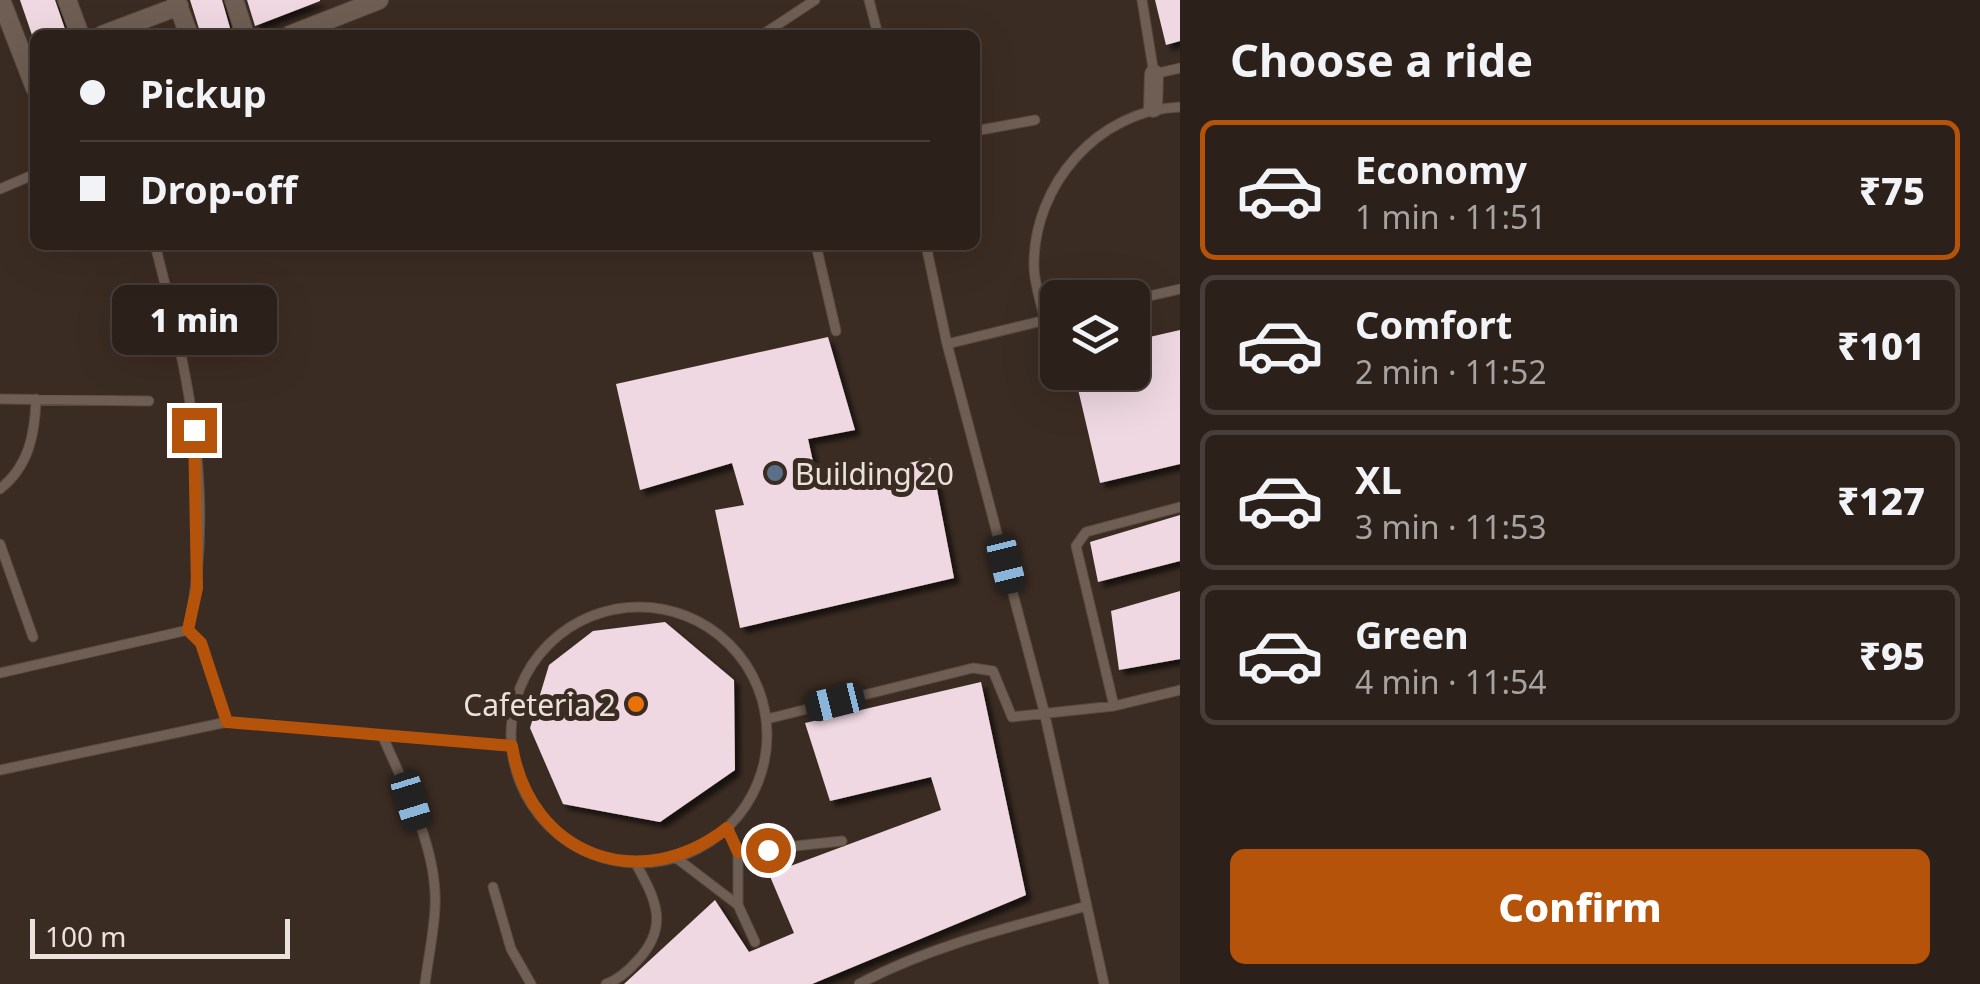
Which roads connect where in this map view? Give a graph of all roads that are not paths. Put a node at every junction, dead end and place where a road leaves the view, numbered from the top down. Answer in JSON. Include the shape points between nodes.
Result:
{"nodes":[{"id":1,"x":1,"y":0,"type":"edge"},
{"id":2,"x":67,"y":0,"type":"edge"},
{"id":3,"x":234,"y":0,"type":"edge"},
{"id":4,"x":378,"y":0,"type":"edge"},
{"id":5,"x":815,"y":0,"type":"edge"},
{"id":6,"x":868,"y":0,"type":"edge"},
{"id":7,"x":1142,"y":0,"type":"edge"},
{"id":8,"x":177,"y":3,"type":"edge"},
{"id":9,"x":78,"y":30,"type":"edge"},
{"id":10,"x":114,"y":30,"type":"edge"},
{"id":11,"x":187,"y":30,"type":"edge"},
{"id":12,"x":243,"y":30,"type":"edge"},
{"id":13,"x":303,"y":30,"type":"edge"},
{"id":14,"x":770,"y":30,"type":"edge"},
{"id":15,"x":877,"y":30,"type":"edge"},
{"id":16,"x":30,"y":62,"type":"edge"},
{"id":17,"x":1180,"y":68,"type":"edge"},
{"id":18,"x":1154,"y":74,"type":"junction"},
{"id":19,"x":1180,"y":107,"type":"edge"},
{"id":20,"x":1153,"y":108,"type":"junction"},
{"id":21,"x":1035,"y":120,"type":"dead end"},
{"id":22,"x":980,"y":130,"type":"edge"},
{"id":23,"x":30,"y":176,"type":"edge"},
{"id":24,"x":0,"y":189,"type":"edge"},
{"id":25,"x":156,"y":250,"type":"edge"},
{"id":26,"x":817,"y":250,"type":"edge"},
{"id":27,"x":927,"y":250,"type":"edge"},
{"id":28,"x":1180,"y":289,"type":"edge"},
{"id":29,"x":1040,"y":296,"type":"edge"},
{"id":30,"x":1150,"y":296,"type":"edge"},
{"id":31,"x":1040,"y":321,"type":"edge"},
{"id":32,"x":836,"y":332,"type":"dead end"},
{"id":33,"x":948,"y":344,"type":"junction"},
{"id":34,"x":0,"y":399,"type":"edge"},
{"id":35,"x":36,"y":399,"type":"junction"},
{"id":36,"x":149,"y":400,"type":"dead end"},
{"id":37,"x":0,"y":489,"type":"edge"},
{"id":38,"x":1180,"y":507,"type":"edge"},
{"id":39,"x":0,"y":544,"type":"edge"},
{"id":40,"x":188,"y":630,"type":"junction"},
{"id":41,"x":33,"y":637,"type":"dead end"},
{"id":42,"x":0,"y":673,"type":"edge"},
{"id":43,"x":1180,"y":690,"type":"edge"},
{"id":44,"x":1114,"y":706,"type":"junction"},
{"id":45,"x":1044,"y":711,"type":"junction"},
{"id":46,"x":766,"y":719,"type":"junction"},
{"id":47,"x":227,"y":722,"type":"junction"},
{"id":48,"x":383,"y":737,"type":"junction"},
{"id":49,"x":512,"y":746,"type":"junction"},
{"id":50,"x":0,"y":770,"type":"edge"},
{"id":51,"x":727,"y":828,"type":"junction"},
{"id":52,"x":842,"y":841,"type":"dead end"},
{"id":53,"x":738,"y":852,"type":"junction"},
{"id":54,"x":675,"y":857,"type":"junction"},
{"id":55,"x":635,"y":862,"type":"junction"},
{"id":56,"x":494,"y":887,"type":"dead end"},
{"id":57,"x":738,"y":905,"type":"junction"},
{"id":58,"x":1087,"y":906,"type":"junction"},
{"id":59,"x":756,"y":942,"type":"dead end"},
{"id":60,"x":425,"y":984,"type":"edge"},
{"id":61,"x":531,"y":984,"type":"edge"},
{"id":62,"x":606,"y":984,"type":"edge"},
{"id":63,"x":860,"y":984,"type":"edge"},
{"id":64,"x":1104,"y":984,"type":"edge"}],
"edges":[{"from":1,"to":16,"type":"street"},
{"from":2,"to":9,"type":"street"},
{"from":3,"to":12,"type":"street"},
{"from":4,"to":13,"type":"street"},
{"from":5,"to":14,"type":"lane"},
{"from":6,"to":15,"type":"lane"},
{"from":7,"to":18,"type":"lane"},
{"from":8,"to":10,"type":"street"},
{"from":8,"to":11,"type":"street"},
{"from":17,"to":18,"type":"lane"},
{"from":18,"to":20,"type":"street"},
{"from":19,"to":20,"type":"lane"},
{"from":20,"to":29,"type":"lane","via":[[1104,130],[1066,167],[1041,214],[1034,267]]},
{"from":21,"to":22,"type":"lane"},
{"from":23,"to":24,"type":"lane"},
{"from":25,"to":40,"type":"lane","via":[[188,374],[198,458],[197,588]]},
{"from":26,"to":32,"type":"lane"},
{"from":27,"to":33,"type":"lane"},
{"from":28,"to":30,"type":"lane"},
{"from":31,"to":33,"type":"lane"},
{"from":33,"to":45,"type":"lane"},
{"from":34,"to":35,"type":"lane"},
{"from":35,"to":36,"type":"lane"},
{"from":35,"to":37,"type":"lane","via":[[33,442]]},
{"from":38,"to":44,"type":"lane","via":[[1086,532],[1076,546]]},
{"from":39,"to":41,"type":"lane"},
{"from":40,"to":42,"type":"lane"},
{"from":40,"to":47,"type":"lane","via":[[201,643]]},
{"from":43,"to":44,"type":"lane"},
{"from":44,"to":45,"type":"lane"},
{"from":45,"to":46,"type":"lane","via":[[1012,717],[988,668]]},
{"from":45,"to":58,"type":"lane"},
{"from":46,"to":49,"type":"lane","via":[[748,666],[723,638],[673,612],[617,609],[581,622],[538,657],[514,708]]},
{"from":46,"to":51,"type":"lane","via":[[760,778]]},
{"from":47,"to":48,"type":"lane"},
{"from":47,"to":50,"type":"lane"},
{"from":48,"to":49,"type":"lane"},
{"from":48,"to":60,"type":"lane","via":[[430,863],[436,904]]},
{"from":49,"to":55,"type":"lane","via":[[520,782],[551,828],[581,849]]},
{"from":51,"to":53,"type":"lane"},
{"from":51,"to":54,"type":"lane"},
{"from":52,"to":53,"type":"lane"},
{"from":53,"to":57,"type":"lane"},
{"from":54,"to":55,"type":"lane"},
{"from":54,"to":57,"type":"lane"},
{"from":55,"to":62,"type":"lane","via":[[652,892],[654,944]]},
{"from":56,"to":61,"type":"lane","via":[[511,949]]},
{"from":57,"to":59,"type":"lane"},
{"from":58,"to":63,"type":"lane","via":[[964,941]]},
{"from":58,"to":64,"type":"lane"}]}
